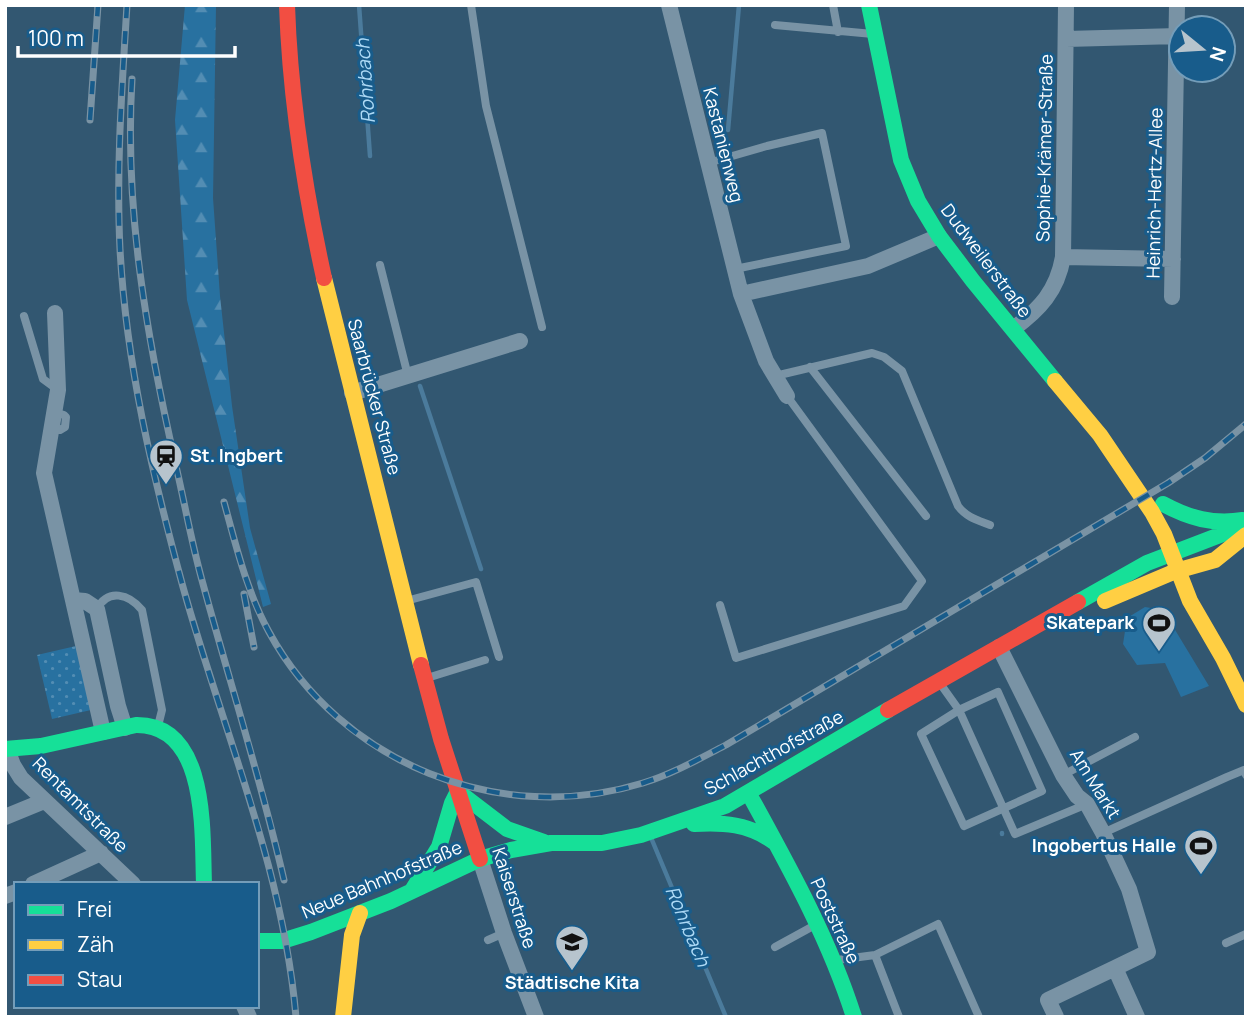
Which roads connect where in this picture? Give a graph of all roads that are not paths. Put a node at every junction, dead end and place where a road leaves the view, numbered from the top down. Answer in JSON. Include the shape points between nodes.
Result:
{"nodes":[{"id":1,"x":287,"y":5,"type":"edge"},
{"id":2,"x":471,"y":5,"type":"edge"},
{"id":3,"x":669,"y":5,"type":"edge"},
{"id":4,"x":834,"y":5,"type":"edge"},
{"id":5,"x":869,"y":5,"type":"edge"},
{"id":6,"x":1066,"y":5,"type":"edge"},
{"id":7,"x":775,"y":25,"type":"dead end"},
{"id":8,"x":838,"y":32,"type":"junction"},
{"id":9,"x":874,"y":34,"type":"junction"},
{"id":10,"x":1167,"y":36,"type":"edge"},
{"id":11,"x":1066,"y":39,"type":"junction"},
{"id":12,"x":1177,"y":84,"type":"edge"},
{"id":13,"x":708,"y":163,"type":"junction"},
{"id":14,"x":939,"y":236,"type":"junction"},
{"id":15,"x":1063,"y":257,"type":"junction"},
{"id":16,"x":1173,"y":259,"type":"junction"},
{"id":17,"x":380,"y":265,"type":"dead end"},
{"id":18,"x":734,"y":269,"type":"junction"},
{"id":19,"x":741,"y":294,"type":"junction"},
{"id":20,"x":1172,"y":297,"type":"dead end"},
{"id":21,"x":55,"y":313,"type":"dead end"},
{"id":22,"x":24,"y":316,"type":"dead end"},
{"id":23,"x":542,"y":327,"type":"dead end"},
{"id":24,"x":1013,"y":329,"type":"junction"},
{"id":25,"x":520,"y":341,"type":"dead end"},
{"id":26,"x":810,"y":368,"type":"junction"},
{"id":27,"x":408,"y":376,"type":"junction"},
{"id":28,"x":775,"y":376,"type":"junction"},
{"id":29,"x":58,"y":390,"type":"junction"},
{"id":30,"x":352,"y":393,"type":"junction"},
{"id":31,"x":787,"y":396,"type":"joint"},
{"id":32,"x":1157,"y":508,"type":"junction"},
{"id":33,"x":926,"y":516,"type":"dead end"},
{"id":34,"x":1246,"y":519,"type":"edge"},
{"id":35,"x":990,"y":525,"type":"dead end"},
{"id":36,"x":1246,"y":525,"type":"edge"},
{"id":37,"x":1246,"y":534,"type":"edge"},
{"id":38,"x":1176,"y":550,"type":"junction"},
{"id":39,"x":1147,"y":563,"type":"junction"},
{"id":40,"x":1183,"y":569,"type":"junction"},
{"id":41,"x":73,"y":600,"type":"junction"},
{"id":42,"x":406,"y":601,"type":"junction"},
{"id":43,"x":720,"y":605,"type":"dead end"},
{"id":44,"x":97,"y":609,"type":"junction"},
{"id":45,"x":1025,"y":632,"type":"junction"},
{"id":46,"x":999,"y":647,"type":"junction"},
{"id":47,"x":499,"y":657,"type":"dead end"},
{"id":48,"x":485,"y":660,"type":"dead end"},
{"id":49,"x":424,"y":679,"type":"junction"},
{"id":50,"x":938,"y":681,"type":"junction"},
{"id":51,"x":1246,"y":705,"type":"edge"},
{"id":52,"x":959,"y":710,"type":"junction"},
{"id":53,"x":125,"y":728,"type":"junction"},
{"id":54,"x":157,"y":728,"type":"junction"},
{"id":55,"x":103,"y":732,"type":"junction"},
{"id":56,"x":1135,"y":737,"type":"dead end"},
{"id":57,"x":6,"y":749,"type":"edge"},
{"id":58,"x":1063,"y":775,"type":"junction"},
{"id":59,"x":1246,"y":775,"type":"edge"},
{"id":60,"x":458,"y":792,"type":"junction"},
{"id":61,"x":749,"y":794,"type":"junction"},
{"id":62,"x":44,"y":801,"type":"junction"},
{"id":63,"x":1087,"y":804,"type":"junction"},
{"id":64,"x":1002,"y":809,"type":"junction"},
{"id":65,"x":5,"y":817,"type":"edge"},
{"id":66,"x":669,"y":825,"type":"junction"},
{"id":67,"x":1103,"y":833,"type":"junction"},
{"id":68,"x":551,"y":844,"type":"junction"},
{"id":69,"x":776,"y":844,"type":"junction"},
{"id":70,"x":101,"y":853,"type":"junction"},
{"id":71,"x":480,"y":859,"type":"junction"},
{"id":72,"x":37,"y":882,"type":"edge"},
{"id":73,"x":131,"y":882,"type":"edge"},
{"id":74,"x":204,"y":882,"type":"edge"},
{"id":75,"x":412,"y":890,"type":"junction"},
{"id":76,"x":360,"y":913,"type":"junction"},
{"id":77,"x":817,"y":924,"type":"junction"},
{"id":78,"x":504,"y":933,"type":"junction"},
{"id":79,"x":1246,"y":934,"type":"edge"},
{"id":80,"x":488,"y":940,"type":"dead end"},
{"id":81,"x":259,"y":941,"type":"edge"},
{"id":82,"x":1226,"y":943,"type":"dead end"},
{"id":83,"x":775,"y":947,"type":"dead end"},
{"id":84,"x":875,"y":955,"type":"junction"},
{"id":85,"x":834,"y":960,"type":"junction"},
{"id":86,"x":1115,"y":968,"type":"junction"},
{"id":87,"x":343,"y":1017,"type":"edge"},
{"id":88,"x":536,"y":1017,"type":"edge"},
{"id":89,"x":854,"y":1017,"type":"edge"},
{"id":90,"x":899,"y":1017,"type":"edge"},
{"id":91,"x":979,"y":1017,"type":"edge"},
{"id":92,"x":1056,"y":1017,"type":"edge"},
{"id":93,"x":1137,"y":1017,"type":"edge"}],
"edges":[{"from":1,"to":30,"type":"main road","name":"Saarbrücker Straße","via":[[290,90],[303,182]]},
{"from":2,"to":23,"type":"lane","via":[[486,106]]},
{"from":3,"to":13,"type":"street","name":"Kastanienweg"},
{"from":4,"to":8,"type":"lane"},
{"from":5,"to":9,"type":"main road","name":"Dudweilerstraße"},
{"from":6,"to":11,"type":"street","name":"Sophie-Krämer-Straße"},
{"from":7,"to":8,"type":"lane"},
{"from":8,"to":9,"type":"lane"},
{"from":9,"to":14,"type":"main road","name":"Dudweilerstraße","via":[[901,160]]},
{"from":10,"to":11,"type":"street","name":"Sophie-Krämer-Straße"},
{"from":11,"to":15,"type":"street","name":"Sophie-Krämer-Straße"},
{"from":12,"to":16,"type":"street","name":"Heinrich-Hertz-Allee"},
{"from":13,"to":18,"type":"street","name":"Kastanienweg"},
{"from":13,"to":18,"type":"lane","via":[[822,134],[846,246]]},
{"from":14,"to":19,"type":"street","via":[[868,266]]},
{"from":14,"to":24,"type":"main road","name":"Dudweilerstraße"},
{"from":15,"to":16,"type":"street","name":"Sophie-Krämer-Straße"},
{"from":15,"to":24,"type":"street","name":"Sophie-Krämer-Straße","via":[[1060,275],[1046,300]]},
{"from":16,"to":20,"type":"street","name":"Heinrich-Hertz-Allee"},
{"from":17,"to":27,"type":"lane"},
{"from":18,"to":19,"type":"street","name":"Kastanienweg"},
{"from":19,"to":28,"type":"street","name":"Kastanienweg"},
{"from":21,"to":29,"type":"street"},
{"from":22,"to":29,"type":"lane","via":[[43,379]]},
{"from":24,"to":32,"type":"main road","name":"Dudweilerstraße"},
{"from":25,"to":27,"type":"street"},
{"from":26,"to":28,"type":"lane"},
{"from":26,"to":33,"type":"lane"},
{"from":26,"to":35,"type":"lane","via":[[872,354],[895,363],[958,506]]},
{"from":27,"to":30,"type":"street"},
{"from":28,"to":31,"type":"street","name":"Kastanienweg"},
{"from":29,"to":41,"type":"street","via":[[44,473]]},
{"from":30,"to":42,"type":"main road","name":"Saarbrücker Straße"},
{"from":31,"to":43,"type":"lane","via":[[922,581],[904,606],[736,658]]},
{"from":32,"to":34,"type":"main road","via":[[1194,519],[1227,523]]},
{"from":32,"to":38,"type":"main road","name":"Dudweilerstraße","via":[[1164,534]]},
{"from":32,"to":39,"type":"main road"},
{"from":36,"to":38,"type":"main road","name":"Schlachthofstraße"},
{"from":37,"to":40,"type":"main road","name":"Schlachthofstraße","via":[[1215,560]]},
{"from":38,"to":39,"type":"main road","name":"Schlachthofstraße"},
{"from":38,"to":40,"type":"main road","name":"Dudweilerstraße"},
{"from":39,"to":45,"type":"main road","name":"Schlachthofstraße"},
{"from":40,"to":45,"type":"main road","name":"Schlachthofstraße"},
{"from":40,"to":51,"type":"main road","name":"Dudweilerstraße","via":[[1190,601]]},
{"from":41,"to":44,"type":"street"},
{"from":41,"to":55,"type":"street"},
{"from":42,"to":47,"type":"lane","via":[[475,582]]},
{"from":42,"to":49,"type":"main road","name":"Saarbrücker Straße"},
{"from":44,"to":53,"type":"street"},
{"from":44,"to":54,"type":"lane","via":[[101,601],[118,594],[142,610],[162,710]]},
{"from":45,"to":46,"type":"main road","name":"Schlachthofstraße"},
{"from":46,"to":50,"type":"main road","name":"Schlachthofstraße"},
{"from":46,"to":58,"type":"street","name":"Am Markt"},
{"from":48,"to":49,"type":"lane"},
{"from":49,"to":60,"type":"main road","name":"Saarbrücker Straße"},
{"from":50,"to":52,"type":"lane"},
{"from":50,"to":61,"type":"main road","name":"Schlachthofstraße"},
{"from":52,"to":64,"type":"lane"},
{"from":52,"to":64,"type":"lane","via":[[921,734],[964,826]]},
{"from":52,"to":64,"type":"lane","via":[[998,692],[1042,791]]},
{"from":53,"to":54,"type":"main road"},
{"from":53,"to":55,"type":"main road"},
{"from":54,"to":74,"type":"main road","via":[[181,745],[187,756],[197,799]]},
{"from":55,"to":57,"type":"main road"},
{"from":56,"to":58,"type":"lane"},
{"from":57,"to":62,"type":"street","name":"Rentamtstraße","via":[[21,778]]},
{"from":58,"to":63,"type":"street","name":"Am Markt"},
{"from":59,"to":67,"type":"lane","via":[[1244,770]]},
{"from":60,"to":68,"type":"main road","via":[[503,828]]},
{"from":60,"to":71,"type":"main road","name":"Kaiserstraße"},
{"from":60,"to":75,"type":"main road","via":[[449,808],[442,842]]},
{"from":61,"to":66,"type":"main road","name":"Schlachthofstraße"},
{"from":61,"to":69,"type":"main road","name":"Poststraße"},
{"from":62,"to":65,"type":"street"},
{"from":62,"to":70,"type":"street","name":"Rentamtstraße"},
{"from":63,"to":64,"type":"lane","via":[[1015,834]]},
{"from":63,"to":67,"type":"street","name":"Am Markt"},
{"from":66,"to":68,"type":"main road","name":"Schlachthofstraße","via":[[602,843]]},
{"from":66,"to":69,"type":"main road","via":[[734,824],[763,833]]},
{"from":67,"to":86,"type":"street","name":"Am Markt","via":[[1129,889],[1147,952]]},
{"from":68,"to":71,"type":"main road","name":"Schlachthofstraße"},
{"from":69,"to":77,"type":"main road","name":"Poststraße"},
{"from":70,"to":72,"type":"street"},
{"from":70,"to":73,"type":"street","name":"Rentamtstraße"},
{"from":71,"to":75,"type":"main road","name":"Neue Bahnhofstraße"},
{"from":71,"to":78,"type":"street","name":"Kaiserstraße"},
{"from":75,"to":76,"type":"main road","name":"Neue Bahnhofstraße"},
{"from":76,"to":81,"type":"main road","name":"Neue Bahnhofstraße","via":[[282,941]]},
{"from":76,"to":87,"type":"main road","via":[[352,935]]},
{"from":77,"to":83,"type":"lane"},
{"from":77,"to":85,"type":"main road","name":"Poststraße"},
{"from":78,"to":80,"type":"lane"},
{"from":78,"to":88,"type":"street","name":"Kaiserstraße"},
{"from":79,"to":82,"type":"lane"},
{"from":84,"to":85,"type":"lane"},
{"from":84,"to":90,"type":"lane"},
{"from":84,"to":91,"type":"lane","via":[[938,924]]},
{"from":85,"to":89,"type":"main road","name":"Poststraße"},
{"from":86,"to":92,"type":"street","name":"Am Markt","via":[[1048,1000]]},
{"from":86,"to":93,"type":"street"}]}
